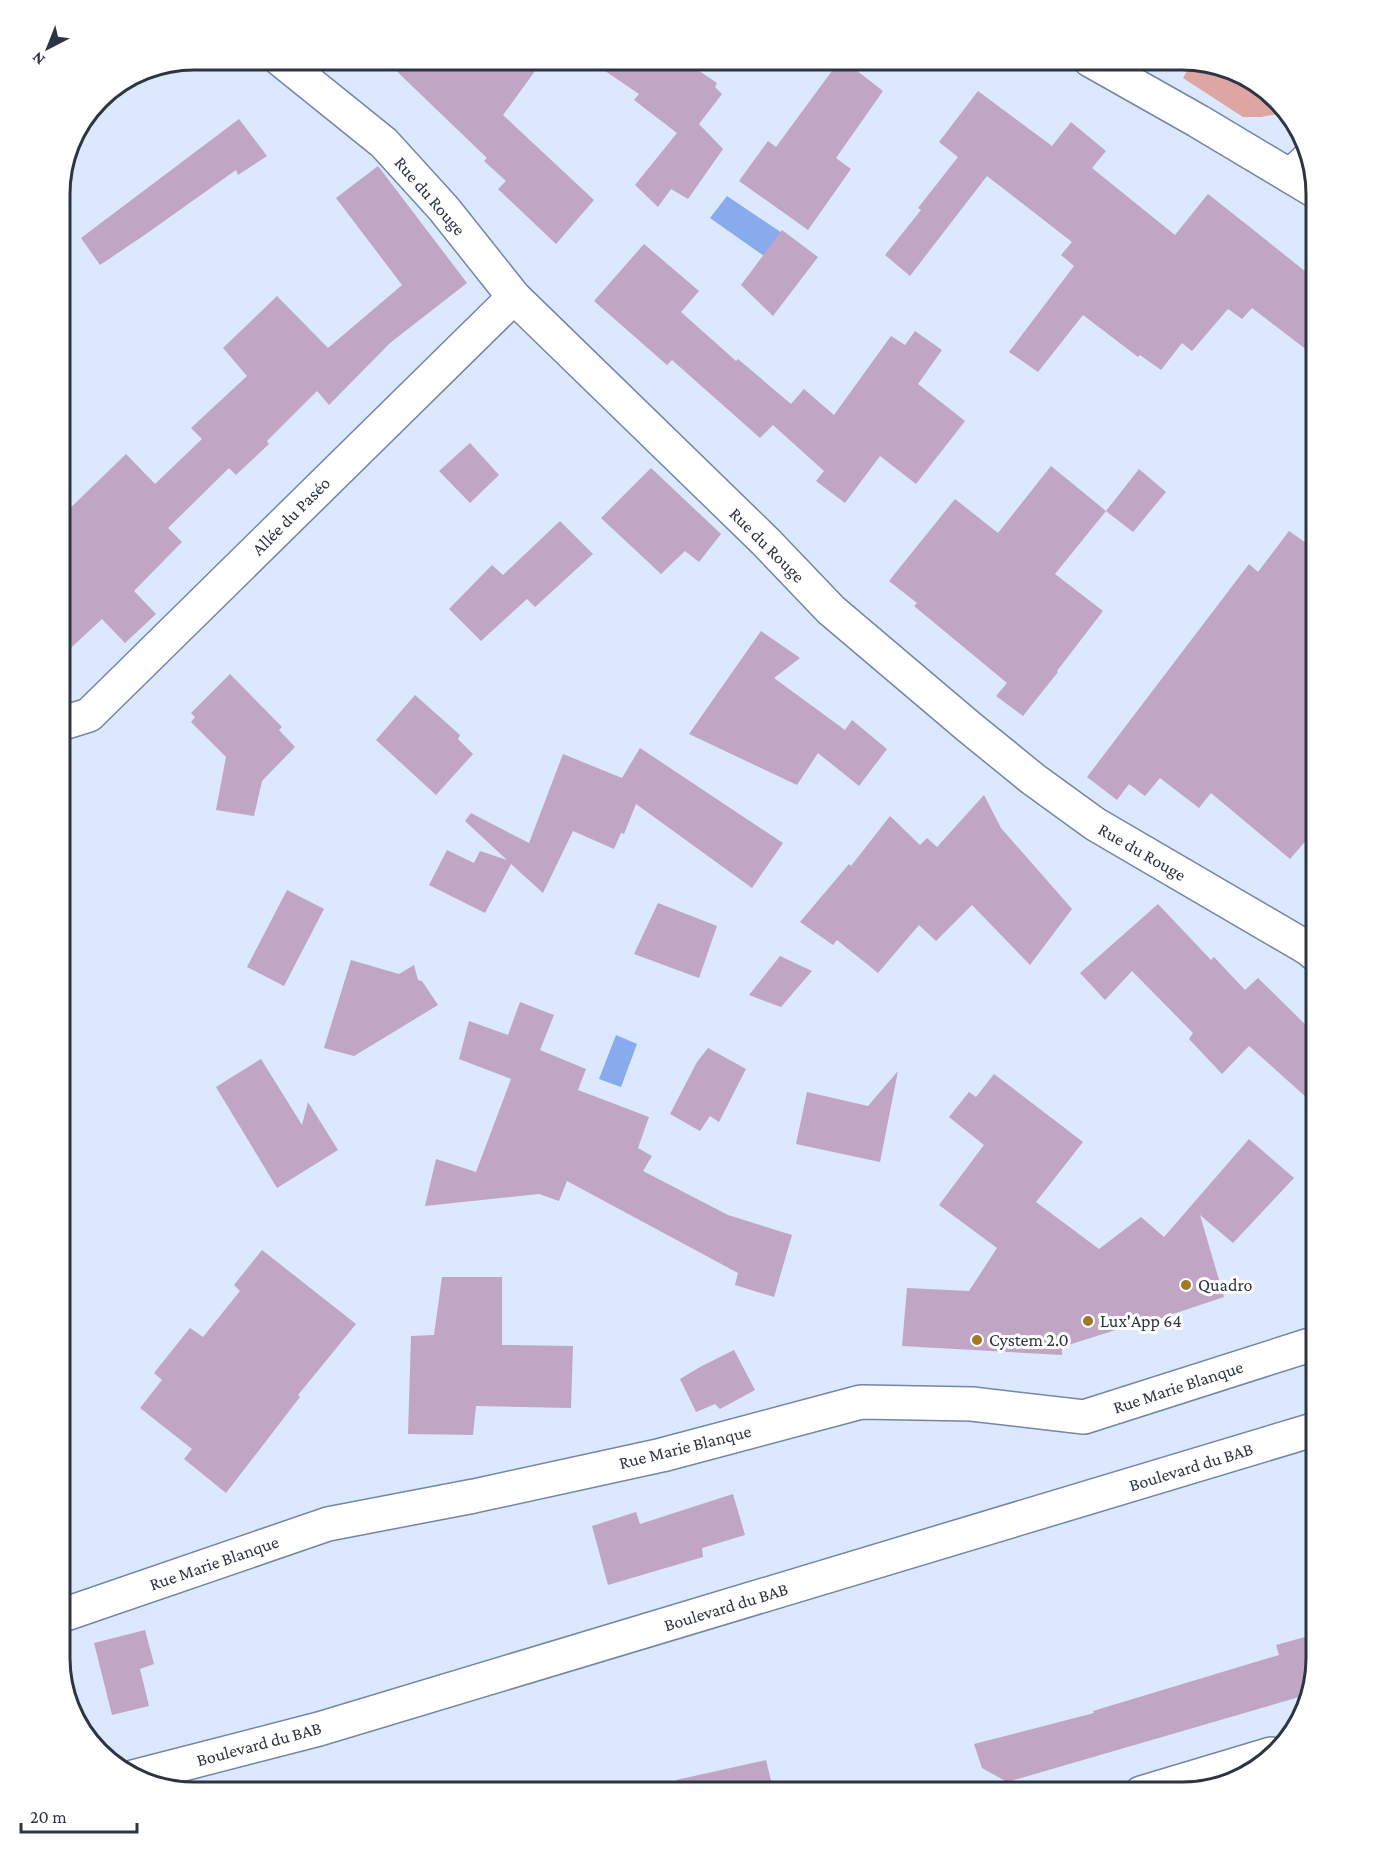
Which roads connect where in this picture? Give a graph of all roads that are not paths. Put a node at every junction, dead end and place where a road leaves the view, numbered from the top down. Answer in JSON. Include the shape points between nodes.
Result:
{"nodes":[{"id":1,"x":295,"y":71,"type":"edge"},
{"id":2,"x":1109,"y":71,"type":"edge"},
{"id":3,"x":1304,"y":176,"type":"edge"},
{"id":4,"x":514,"y":297,"type":"junction"},
{"id":5,"x":71,"y":721,"type":"edge"},
{"id":6,"x":1306,"y":947,"type":"edge"},
{"id":7,"x":1306,"y":1346,"type":"edge"},
{"id":8,"x":1306,"y":1432,"type":"edge"},
{"id":9,"x":70,"y":1613,"type":"edge"},
{"id":10,"x":1255,"y":1759,"type":"edge"},
{"id":11,"x":147,"y":1773,"type":"edge"},
{"id":12,"x":1178,"y":1782,"type":"edge"}],
"edges":[{"from":1,"to":4,"type":"street","name":"Rue du Rouge","via":[[384,143],[444,209]]},
{"from":2,"to":3,"type":"street"},
{"from":4,"to":5,"type":"street","name":"Allée du Paséo","via":[[89,715]]},
{"from":4,"to":6,"type":"street","name":"Rue du Rouge","via":[[831,610],[969,727],[1095,824]]},
{"from":7,"to":9,"type":"street","name":"Rue Marie Blanque","via":[[1084,1417],[972,1404],[861,1402],[663,1455],[328,1524]]},
{"from":8,"to":11,"type":"street","name":"Boulevard du BAB","via":[[330,1726]]},
{"from":10,"to":12,"type":"street"}]}
